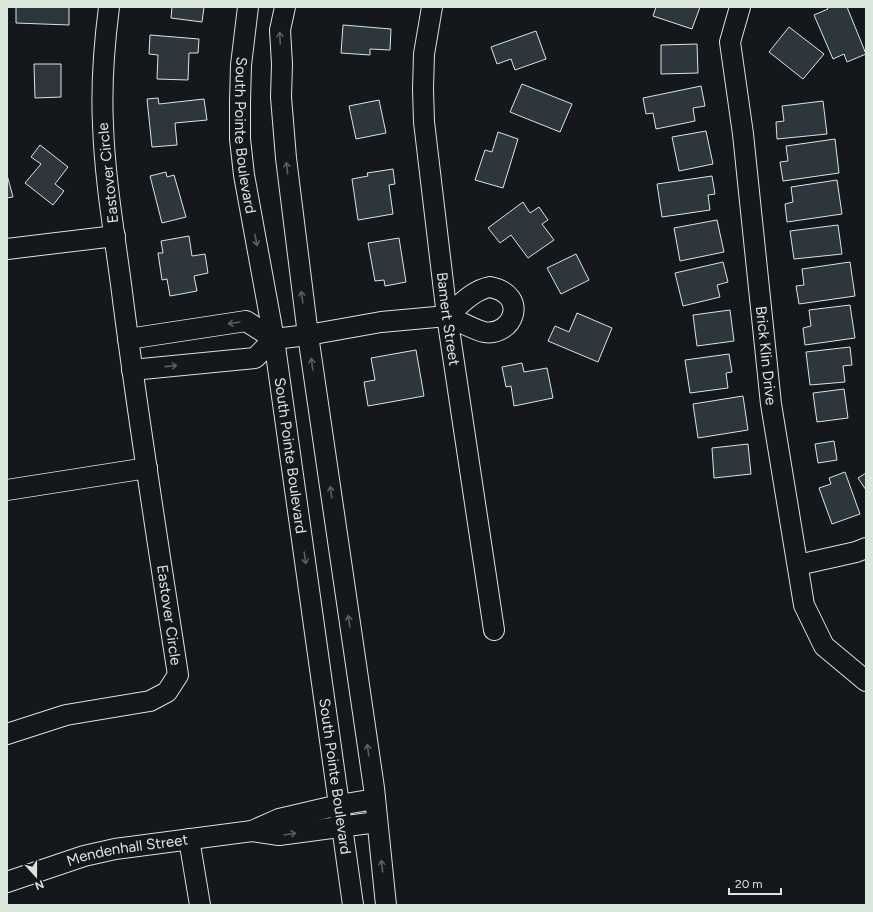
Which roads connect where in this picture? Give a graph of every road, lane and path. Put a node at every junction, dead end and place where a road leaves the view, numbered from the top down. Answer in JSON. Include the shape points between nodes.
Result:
{"nodes":[{"id":1,"x":109,"y":7,"type":"edge"},
{"id":2,"x":248,"y":7,"type":"edge"},
{"id":3,"x":285,"y":7,"type":"edge"},
{"id":4,"x":432,"y":7,"type":"edge"},
{"id":5,"x":740,"y":7,"type":"edge"},
{"id":6,"x":115,"y":236,"type":"junction"},
{"id":7,"x":7,"y":249,"type":"edge"},
{"id":8,"x":448,"y":316,"type":"junction"},
{"id":9,"x":308,"y":335,"type":"junction"},
{"id":10,"x":128,"y":339,"type":"junction"},
{"id":11,"x":274,"y":339,"type":"junction"},
{"id":12,"x":132,"y":370,"type":"junction"},
{"id":13,"x":147,"y":468,"type":"junction"},
{"id":14,"x":7,"y":490,"type":"edge"},
{"id":15,"x":866,"y":548,"type":"edge"},
{"id":16,"x":798,"y":565,"type":"junction"},
{"id":17,"x":494,"y":630,"type":"dead end"},
{"id":18,"x":866,"y":681,"type":"edge"},
{"id":19,"x":7,"y":734,"type":"edge"},
{"id":20,"x":375,"y":799,"type":"junction"},
{"id":21,"x":339,"y":805,"type":"junction"},
{"id":22,"x":377,"y":822,"type":"junction"},
{"id":23,"x":342,"y":826,"type":"junction"},
{"id":24,"x":252,"y":831,"type":"junction"},
{"id":25,"x":189,"y":839,"type":"junction"},
{"id":26,"x":7,"y":882,"type":"edge"},
{"id":27,"x":200,"y":905,"type":"edge"},
{"id":28,"x":353,"y":905,"type":"edge"},
{"id":29,"x":386,"y":905,"type":"edge"}],
"edges":[{"from":1,"to":6,"type":"street","name":"Eastover Circle","via":[[104,47],[103,125]]},
{"from":2,"to":11,"type":"street","name":"South Pointe Boulevard","one_way":true,"via":[[241,65],[240,139],[244,176]]},
{"from":9,"to":3,"type":"street","one_way":true,"via":[[281,97],[280,30]]},
{"from":4,"to":8,"type":"street","name":"Bamert Street","via":[[424,54],[424,122]]},
{"from":5,"to":16,"type":"street","name":"Brick Klin Drive","via":[[730,42],[743,134],[771,404]]},
{"from":6,"to":7,"type":"street"},
{"from":6,"to":10,"type":"street","name":"Eastover Circle"},
{"from":8,"to":9,"type":"street","via":[[381,322]]},
{"from":8,"to":17,"type":"street","name":"Bamert Street"},
{"from":9,"to":11,"type":"street"},
{"from":20,"to":9,"type":"street","one_way":true},
{"from":11,"to":10,"type":"street","one_way":true,"via":[[246,321]]},
{"from":10,"to":12,"type":"street","name":"Eastover Circle"},
{"from":12,"to":11,"type":"street","one_way":true,"via":[[255,358]]},
{"from":11,"to":21,"type":"street","name":"South Pointe Boulevard","one_way":true},
{"from":12,"to":13,"type":"street","name":"Eastover Circle"},
{"from":13,"to":14,"type":"street"},
{"from":13,"to":19,"type":"street","name":"Eastover Circle","via":[[178,675],[167,692],[150,701],[66,715]]},
{"from":15,"to":16,"type":"street"},
{"from":16,"to":18,"type":"street","name":"Brick Klin Drive","via":[[804,605],[824,646]]},
{"from":20,"to":21,"type":"street","name":"Mendenhall Street"},
{"from":20,"to":22,"type":"street"},
{"from":21,"to":23,"type":"street","name":"South Pointe Boulevard"},
{"from":21,"to":24,"type":"street","name":"Mendenhall Street","via":[[279,819]]},
{"from":22,"to":23,"type":"street","name":"Mendenhall Street"},
{"from":29,"to":22,"type":"street","one_way":true},
{"from":24,"to":23,"type":"street","name":"Mendenhall Street","one_way":true,"via":[[279,835]]},
{"from":23,"to":28,"type":"street","name":"South Pointe Boulevard"},
{"from":24,"to":25,"type":"street","name":"Mendenhall Street"},
{"from":25,"to":26,"type":"street","name":"Mendenhall Street","via":[[84,856]]},
{"from":25,"to":27,"type":"street"}]}
